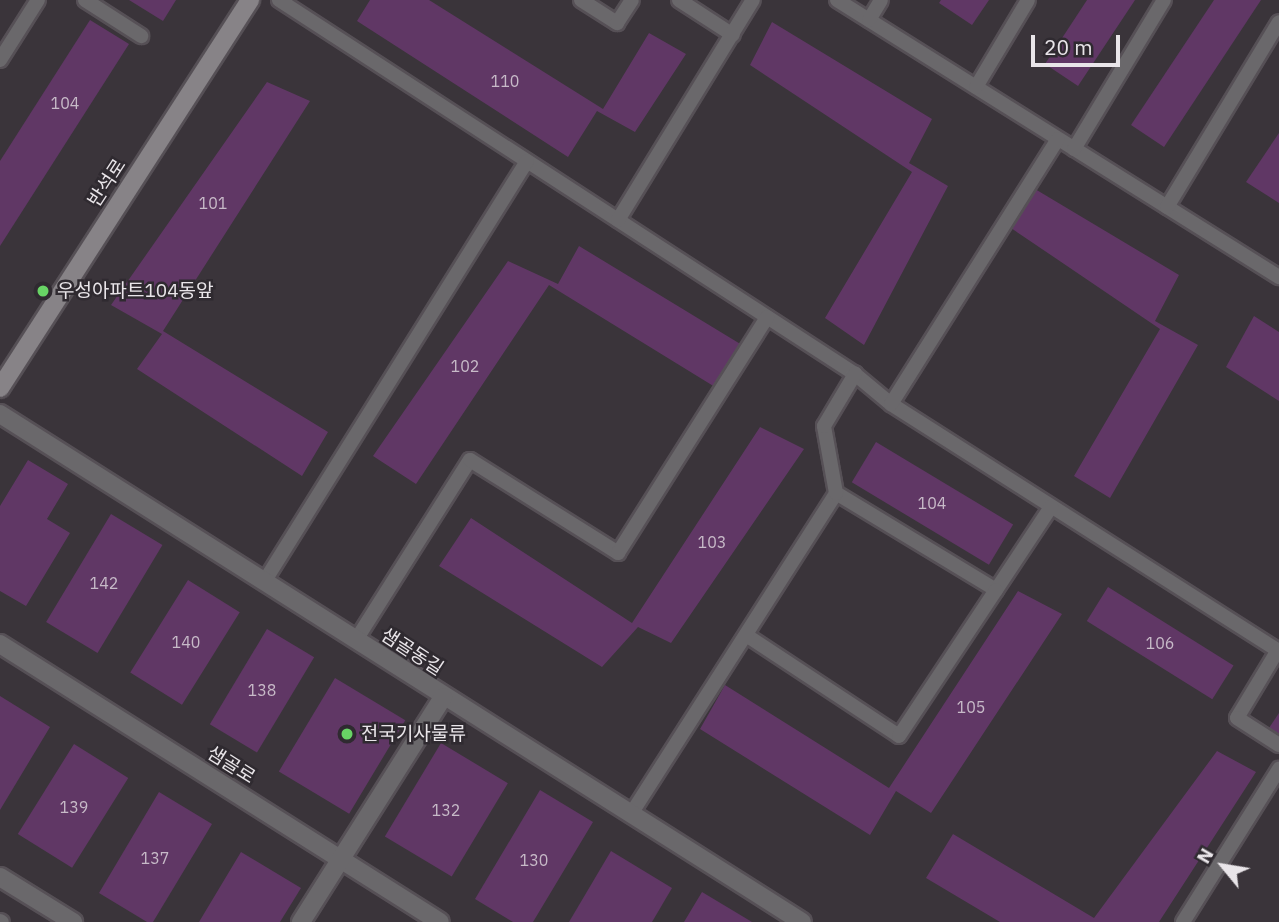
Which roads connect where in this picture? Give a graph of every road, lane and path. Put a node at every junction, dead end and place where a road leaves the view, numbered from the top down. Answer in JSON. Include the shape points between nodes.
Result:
{"nodes":[{"id":1,"x":38,"y":0,"type":"edge"},
{"id":2,"x":85,"y":0,"type":"edge"},
{"id":3,"x":250,"y":0,"type":"edge"},
{"id":4,"x":279,"y":0,"type":"edge"},
{"id":5,"x":582,"y":0,"type":"edge"},
{"id":6,"x":632,"y":0,"type":"edge"},
{"id":7,"x":679,"y":0,"type":"edge"},
{"id":8,"x":753,"y":0,"type":"edge"},
{"id":9,"x":837,"y":0,"type":"edge"},
{"id":10,"x":881,"y":0,"type":"edge"},
{"id":11,"x":1028,"y":0,"type":"edge"},
{"id":12,"x":1164,"y":0,"type":"edge"},
{"id":13,"x":869,"y":20,"type":"junction"},
{"id":14,"x":1279,"y":22,"type":"edge"},
{"id":15,"x":733,"y":35,"type":"junction"},
{"id":16,"x":141,"y":36,"type":"dead end"},
{"id":17,"x":0,"y":60,"type":"edge"},
{"id":18,"x":976,"y":87,"type":"junction"},
{"id":19,"x":1058,"y":139,"type":"junction"},
{"id":20,"x":1074,"y":149,"type":"junction"},
{"id":21,"x":527,"y":161,"type":"junction"},
{"id":22,"x":1167,"y":207,"type":"junction"},
{"id":23,"x":618,"y":220,"type":"junction"},
{"id":24,"x":1279,"y":276,"type":"edge"},
{"id":25,"x":767,"y":317,"type":"junction"},
{"id":26,"x":855,"y":374,"type":"junction"},
{"id":27,"x":0,"y":388,"type":"edge"},
{"id":28,"x":891,"y":404,"type":"junction"},
{"id":29,"x":0,"y":414,"type":"edge"},
{"id":30,"x":836,"y":493,"type":"junction"},
{"id":31,"x":1051,"y":507,"type":"junction"},
{"id":32,"x":264,"y":582,"type":"junction"},
{"id":33,"x":996,"y":590,"type":"junction"},
{"id":34,"x":746,"y":635,"type":"junction"},
{"id":35,"x":356,"y":640,"type":"junction"},
{"id":36,"x":0,"y":644,"type":"edge"},
{"id":37,"x":1279,"y":650,"type":"edge"},
{"id":38,"x":443,"y":697,"type":"junction"},
{"id":39,"x":1279,"y":745,"type":"edge"},
{"id":40,"x":1279,"y":769,"type":"edge"},
{"id":41,"x":631,"y":814,"type":"junction"},
{"id":42,"x":341,"y":859,"type":"junction"},
{"id":43,"x":0,"y":877,"type":"edge"},
{"id":44,"x":73,"y":922,"type":"edge"},
{"id":45,"x":301,"y":922,"type":"edge"},
{"id":46,"x":440,"y":922,"type":"edge"},
{"id":47,"x":802,"y":922,"type":"edge"},
{"id":48,"x":1183,"y":922,"type":"edge"}],
"edges":[{"from":1,"to":17,"type":"lane"},
{"from":2,"to":16,"type":"lane"},
{"from":3,"to":27,"type":"street","name":"반석로"},
{"from":4,"to":21,"type":"lane"},
{"from":5,"to":6,"type":"lane","via":[[617,23]]},
{"from":7,"to":15,"type":"lane"},
{"from":8,"to":15,"type":"lane"},
{"from":9,"to":13,"type":"lane"},
{"from":10,"to":13,"type":"lane"},
{"from":11,"to":18,"type":"lane"},
{"from":12,"to":20,"type":"lane"},
{"from":13,"to":18,"type":"lane"},
{"from":14,"to":22,"type":"lane"},
{"from":15,"to":23,"type":"lane"},
{"from":18,"to":19,"type":"lane"},
{"from":19,"to":20,"type":"lane"},
{"from":19,"to":28,"type":"lane"},
{"from":20,"to":22,"type":"lane"},
{"from":21,"to":23,"type":"lane"},
{"from":21,"to":32,"type":"lane"},
{"from":22,"to":24,"type":"lane"},
{"from":23,"to":25,"type":"lane"},
{"from":25,"to":26,"type":"lane"},
{"from":25,"to":35,"type":"lane","via":[[618,553],[470,460]]},
{"from":26,"to":28,"type":"lane"},
{"from":26,"to":30,"type":"lane","via":[[824,426]]},
{"from":28,"to":31,"type":"lane"},
{"from":29,"to":32,"type":"street","name":"샘골동길"},
{"from":30,"to":33,"type":"lane"},
{"from":30,"to":34,"type":"lane"},
{"from":31,"to":33,"type":"lane"},
{"from":31,"to":37,"type":"lane"},
{"from":32,"to":35,"type":"street","name":"샘골동길"},
{"from":33,"to":34,"type":"lane","via":[[899,736]]},
{"from":34,"to":41,"type":"lane"},
{"from":35,"to":38,"type":"street","name":"샘골동길"},
{"from":36,"to":42,"type":"street","name":"샘골로"},
{"from":37,"to":39,"type":"lane","via":[[1237,718]]},
{"from":38,"to":41,"type":"street","name":"샘골동길"},
{"from":38,"to":42,"type":"street"},
{"from":40,"to":48,"type":"lane"},
{"from":41,"to":47,"type":"street","name":"샘골동길"},
{"from":42,"to":45,"type":"street"},
{"from":42,"to":46,"type":"street","name":"샘골로"},
{"from":43,"to":44,"type":"street"}]}
